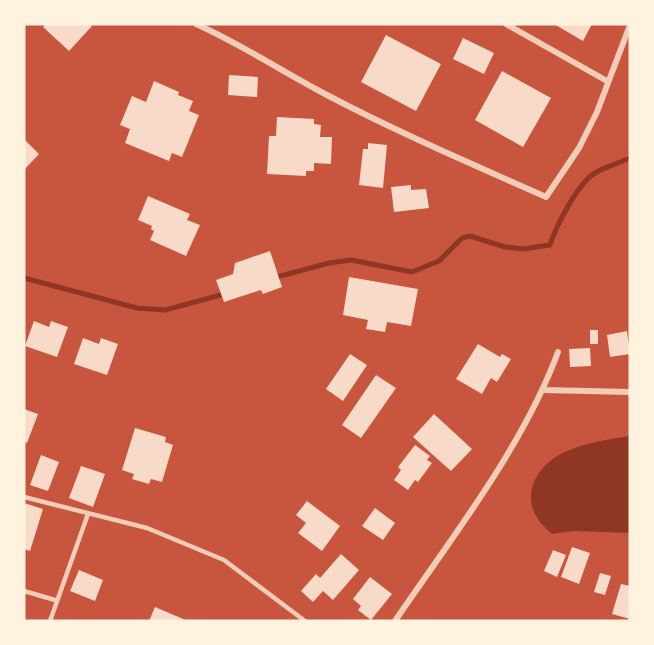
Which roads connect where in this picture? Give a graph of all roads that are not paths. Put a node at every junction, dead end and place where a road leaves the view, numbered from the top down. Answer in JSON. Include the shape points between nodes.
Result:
{"nodes":[{"id":1,"x":196,"y":24,"type":"edge"},
{"id":2,"x":506,"y":24,"type":"edge"},
{"id":3,"x":630,"y":26,"type":"edge"},
{"id":4,"x":607,"y":81,"type":"junction"},
{"id":5,"x":558,"y":352,"type":"dead end"},
{"id":6,"x":544,"y":390,"type":"junction"},
{"id":7,"x":630,"y":392,"type":"edge"},
{"id":8,"x":24,"y":497,"type":"edge"},
{"id":9,"x":88,"y":514,"type":"junction"},
{"id":10,"x":24,"y":591,"type":"edge"},
{"id":11,"x":55,"y":600,"type":"junction"},
{"id":12,"x":50,"y":621,"type":"edge"},
{"id":13,"x":305,"y":621,"type":"edge"},
{"id":14,"x":396,"y":621,"type":"edge"}],
"edges":[{"from":1,"to":4,"type":"street","via":[[427,145],[546,197],[579,148]]},
{"from":2,"to":4,"type":"street"},
{"from":3,"to":4,"type":"street"},
{"from":5,"to":6,"type":"street"},
{"from":6,"to":7,"type":"street"},
{"from":6,"to":14,"type":"street","via":[[513,445]]},
{"from":8,"to":9,"type":"lane"},
{"from":9,"to":11,"type":"lane"},
{"from":9,"to":13,"type":"lane","via":[[147,528],[224,560]]},
{"from":10,"to":11,"type":"lane"},
{"from":11,"to":12,"type":"lane"}]}
